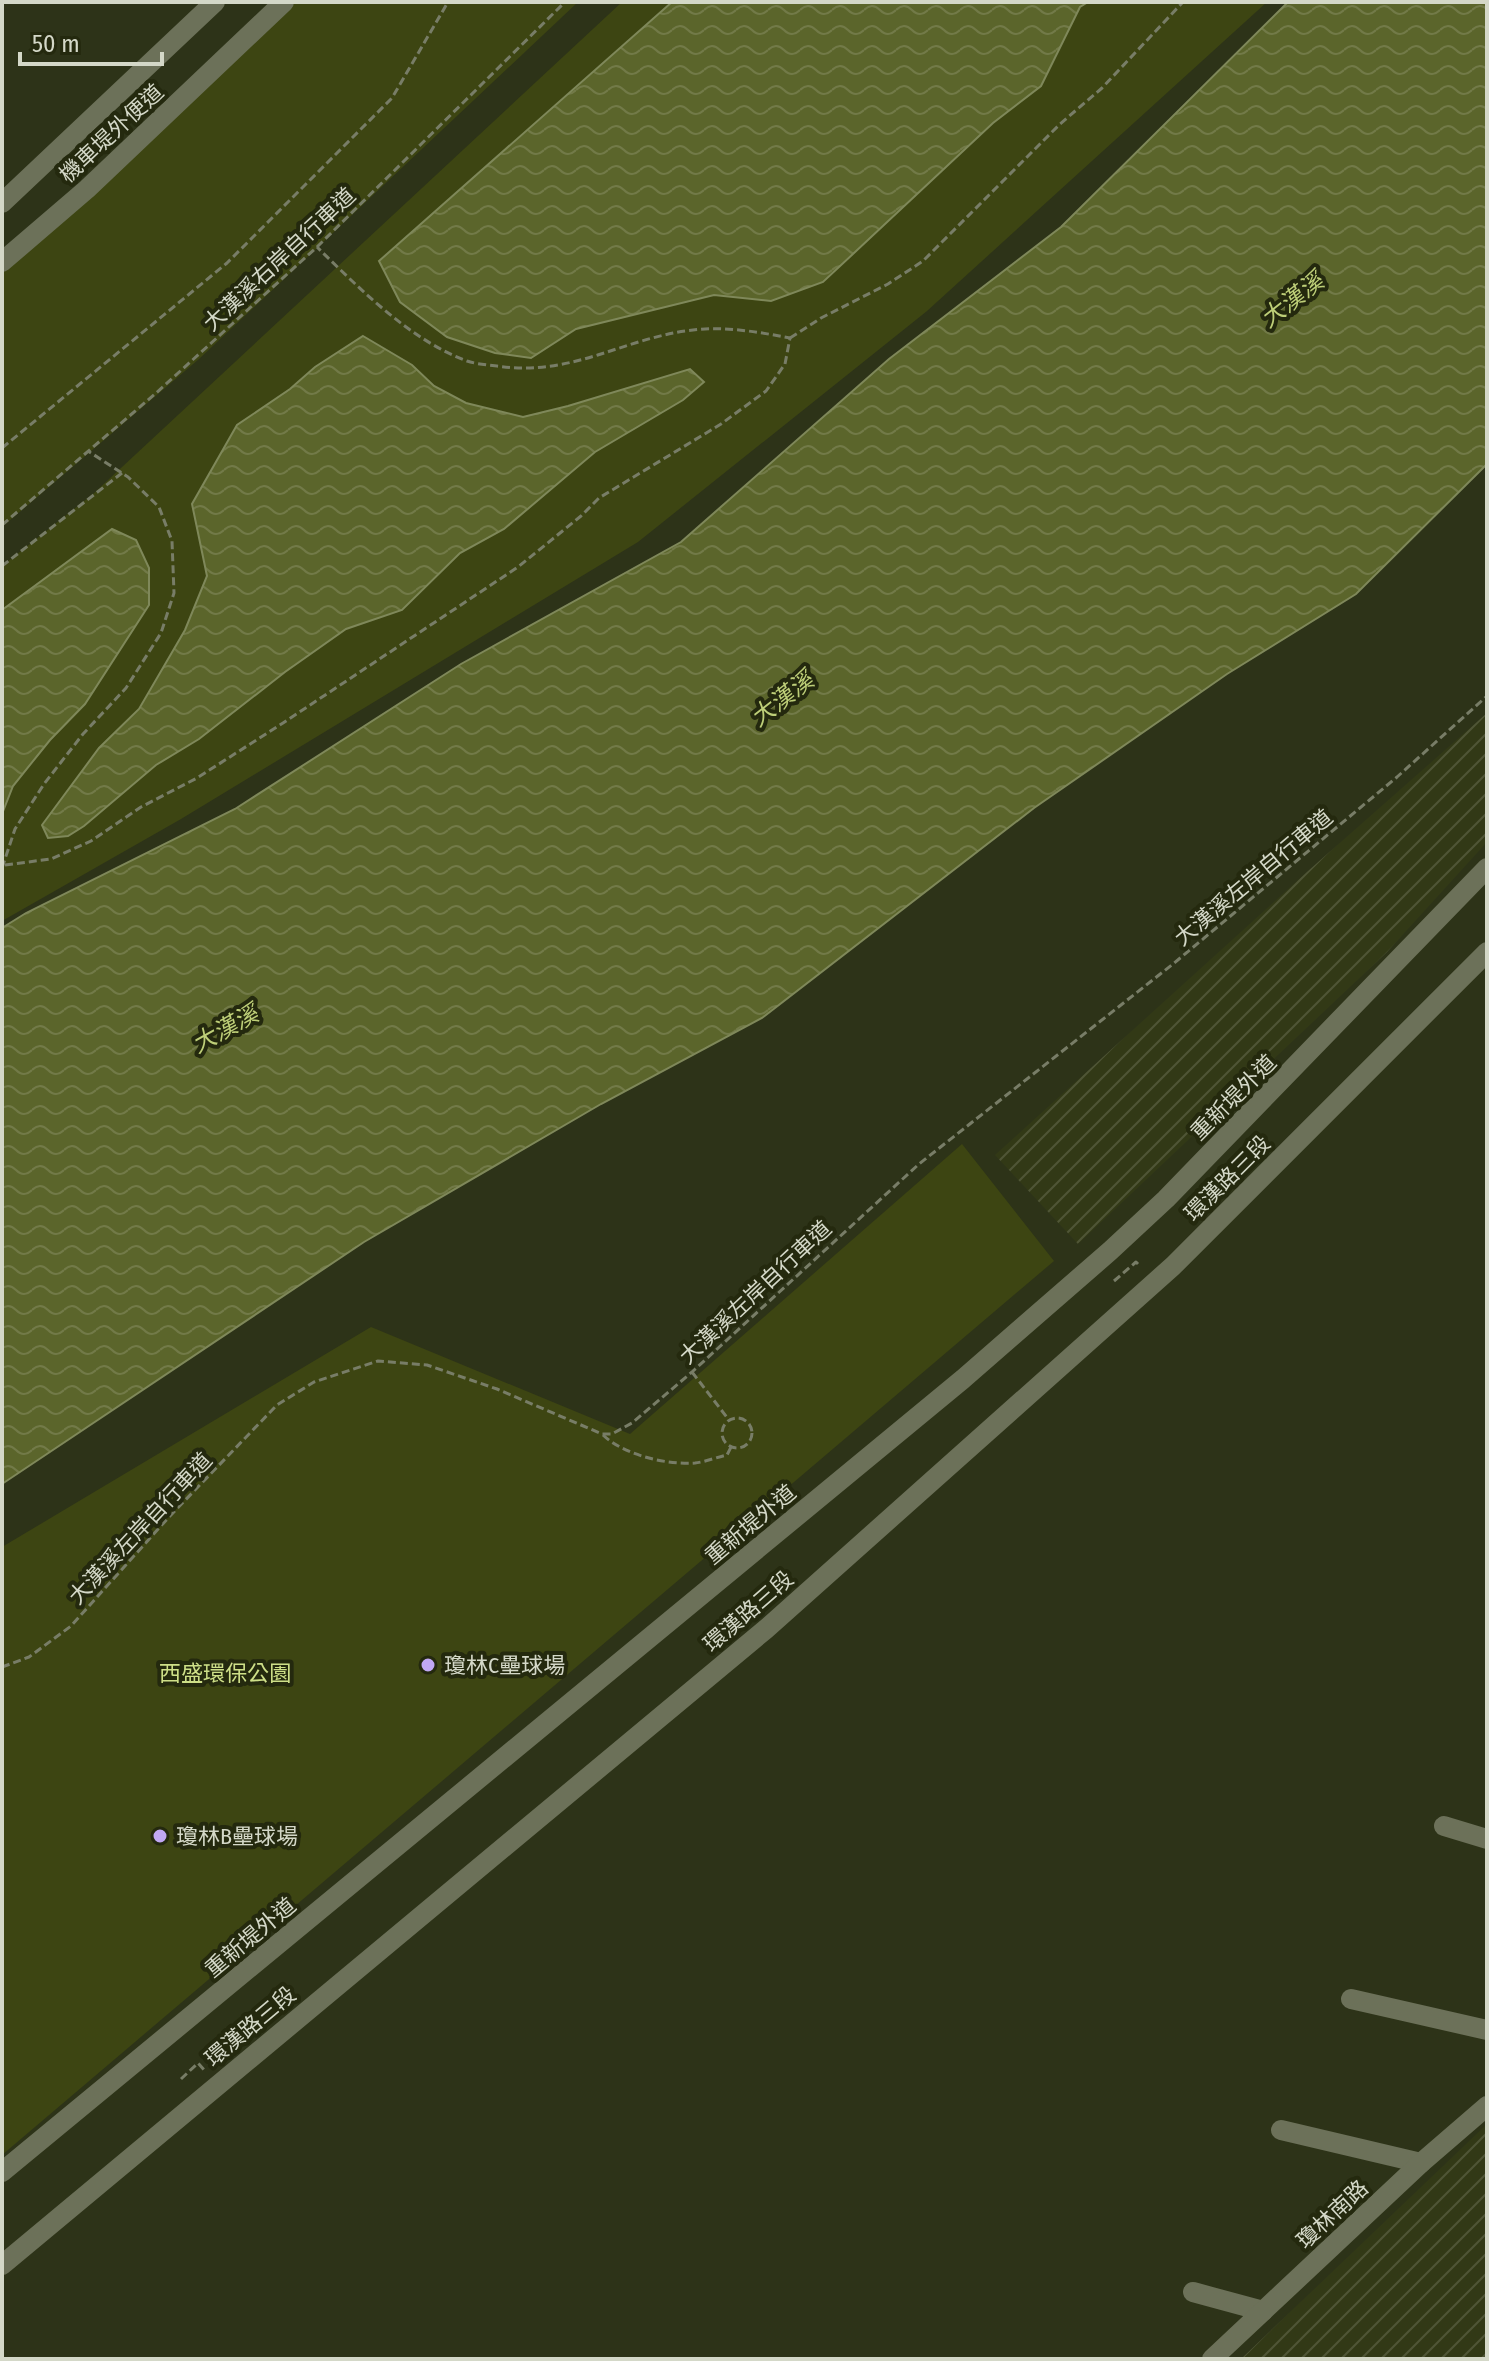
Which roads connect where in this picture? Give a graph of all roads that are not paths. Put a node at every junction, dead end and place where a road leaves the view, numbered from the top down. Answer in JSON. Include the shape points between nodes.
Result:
{"nodes":[{"id":1,"x":215,"y":2,"type":"edge"},
{"id":2,"x":284,"y":2,"type":"edge"},
{"id":3,"x":2,"y":203,"type":"edge"},
{"id":4,"x":2,"y":262,"type":"edge"},
{"id":5,"x":1487,"y":868,"type":"edge"},
{"id":6,"x":1487,"y":952,"type":"edge"},
{"id":7,"x":1444,"y":1826,"type":"dead end"},
{"id":8,"x":1487,"y":1839,"type":"edge"},
{"id":9,"x":1351,"y":1999,"type":"dead end"},
{"id":10,"x":1487,"y":2030,"type":"edge"},
{"id":11,"x":1487,"y":2106,"type":"edge"},
{"id":12,"x":1281,"y":2130,"type":"dead end"},
{"id":13,"x":1421,"y":2163,"type":"junction"},
{"id":14,"x":2,"y":2172,"type":"edge"},
{"id":15,"x":2,"y":2265,"type":"edge"},
{"id":16,"x":1193,"y":2292,"type":"dead end"},
{"id":17,"x":1263,"y":2311,"type":"junction"},
{"id":18,"x":1212,"y":2359,"type":"edge"}],
"edges":[{"from":1,"to":3,"type":"street"},
{"from":2,"to":4,"type":"street","name":"機車堤外便道"},
{"from":5,"to":14,"type":"street","name":"重新堤外道","via":[[1233,1132],[1099,1261]]},
{"from":6,"to":15,"type":"street","name":"環漢路三段","via":[[1173,1266],[789,1608]]},
{"from":7,"to":8,"type":"street"},
{"from":9,"to":10,"type":"street"},
{"from":11,"to":13,"type":"street","name":"瓊林南路"},
{"from":12,"to":13,"type":"street"},
{"from":13,"to":17,"type":"street","name":"瓊林南路"},
{"from":16,"to":17,"type":"street"},
{"from":17,"to":18,"type":"street","name":"瓊林南路"}]}
